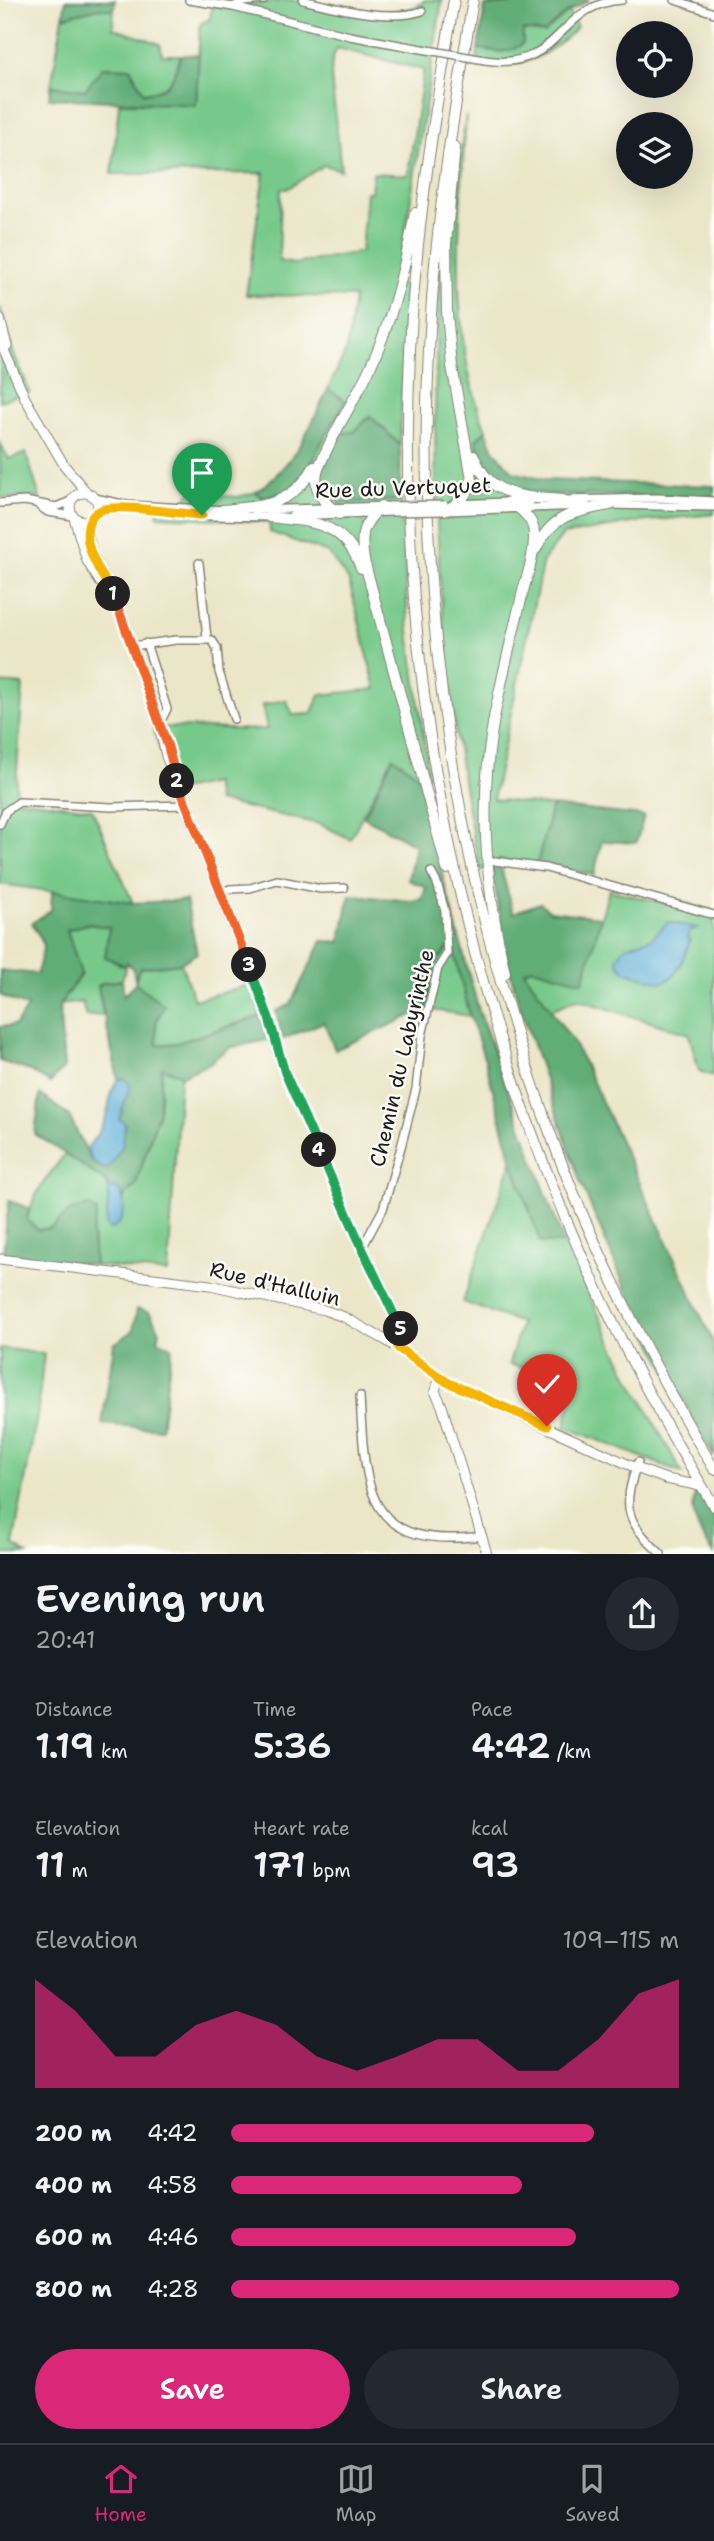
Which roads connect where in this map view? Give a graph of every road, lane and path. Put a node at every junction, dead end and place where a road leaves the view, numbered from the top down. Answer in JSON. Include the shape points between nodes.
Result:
{"nodes":[{"id":1,"x":189,"y":0,"type":"edge"},
{"id":2,"x":264,"y":0,"type":"edge"},
{"id":3,"x":303,"y":0,"type":"edge"},
{"id":4,"x":454,"y":0,"type":"edge"},
{"id":5,"x":473,"y":0,"type":"edge"},
{"id":6,"x":622,"y":0,"type":"edge"},
{"id":7,"x":675,"y":0,"type":"edge"},
{"id":8,"x":233,"y":7,"type":"junction"},
{"id":9,"x":422,"y":11,"type":"dead end"},
{"id":10,"x":714,"y":13,"type":"edge"},
{"id":11,"x":457,"y":90,"type":"junction"},
{"id":12,"x":430,"y":147,"type":"junction"},
{"id":13,"x":0,"y":320,"type":"edge"},
{"id":14,"x":0,"y":341,"type":"edge"},
{"id":15,"x":35,"y":412,"type":"junction"},
{"id":16,"x":460,"y":414,"type":"junction"},
{"id":17,"x":343,"y":418,"type":"junction"},
{"id":18,"x":64,"y":465,"type":"junction"},
{"id":19,"x":91,"y":496,"type":"junction"},
{"id":20,"x":72,"y":500,"type":"junction"},
{"id":21,"x":563,"y":500,"type":"junction"},
{"id":22,"x":714,"y":501,"type":"edge"},
{"id":23,"x":509,"y":502,"type":"junction"},
{"id":24,"x":0,"y":503,"type":"edge"},
{"id":25,"x":35,"y":503,"type":"junction"},
{"id":26,"x":457,"y":504,"type":"junction"},
{"id":27,"x":610,"y":505,"type":"junction"},
{"id":28,"x":714,"y":507,"type":"edge"},
{"id":29,"x":330,"y":508,"type":"junction"},
{"id":30,"x":444,"y":508,"type":"junction"},
{"id":31,"x":519,"y":508,"type":"junction"},
{"id":32,"x":385,"y":509,"type":"junction"},
{"id":33,"x":223,"y":510,"type":"junction"},
{"id":34,"x":339,"y":514,"type":"junction"},
{"id":35,"x":74,"y":517,"type":"junction"},
{"id":36,"x":93,"y":517,"type":"junction"},
{"id":37,"x":269,"y":517,"type":"junction"},
{"id":38,"x":199,"y":562,"type":"dead end"},
{"id":39,"x":528,"y":569,"type":"junction"},
{"id":40,"x":374,"y":598,"type":"junction"},
{"id":41,"x":120,"y":613,"type":"junction"},
{"id":42,"x":207,"y":638,"type":"junction"},
{"id":43,"x":146,"y":643,"type":"junction"},
{"id":44,"x":132,"y":646,"type":"junction"},
{"id":45,"x":158,"y":719,"type":"junction"},
{"id":46,"x":233,"y":719,"type":"dead end"},
{"id":47,"x":186,"y":806,"type":"junction"},
{"id":48,"x":0,"y":824,"type":"edge"},
{"id":49,"x":495,"y":861,"type":"dead end"},
{"id":50,"x":431,"y":872,"type":"dead end"},
{"id":51,"x":344,"y":888,"type":"dead end"},
{"id":52,"x":220,"y":893,"type":"junction"},
{"id":53,"x":714,"y":915,"type":"edge"},
{"id":54,"x":504,"y":1055,"type":"junction"},
{"id":55,"x":525,"y":1059,"type":"junction"},
{"id":56,"x":362,"y":1248,"type":"junction"},
{"id":57,"x":0,"y":1259,"type":"edge"},
{"id":58,"x":393,"y":1312,"type":"junction"},
{"id":59,"x":387,"y":1342,"type":"junction"},
{"id":60,"x":398,"y":1348,"type":"junction"},
{"id":61,"x":439,"y":1377,"type":"junction"},
{"id":62,"x":450,"y":1383,"type":"junction"},
{"id":63,"x":360,"y":1396,"type":"dead end"},
{"id":64,"x":442,"y":1406,"type":"junction"},
{"id":65,"x":637,"y":1465,"type":"junction"},
{"id":66,"x":714,"y":1469,"type":"edge"},
{"id":67,"x":714,"y":1506,"type":"edge"},
{"id":68,"x":482,"y":1536,"type":"junction"},
{"id":69,"x":487,"y":1554,"type":"edge"},
{"id":70,"x":661,"y":1554,"type":"edge"}],
"edges":[{"from":1,"to":8,"type":"street"},
{"from":2,"to":8,"type":"street"},
{"from":3,"to":9,"type":"street","via":[[350,11]]},
{"from":4,"to":12,"type":"highway"},
{"from":5,"to":11,"type":"highway"},
{"from":6,"to":8,"type":"street","bridge":true,"via":[[588,8],[531,56],[508,61],[350,36]]},
{"from":7,"to":10,"type":"street"},
{"from":11,"to":16,"type":"highway","via":[[446,281],[450,354]]},
{"from":11,"to":55,"type":"highway","via":[[429,335],[426,461],[431,583],[445,714],[467,844],[489,939]]},
{"from":12,"to":17,"type":"highway","via":[[392,309],[372,363]]},
{"from":12,"to":54,"type":"highway","via":[[408,383],[414,609],[445,830],[467,928]]},
{"from":13,"to":15,"type":"main road"},
{"from":14,"to":15,"type":"main road"},
{"from":15,"to":18,"type":"main road"},
{"from":16,"to":21,"type":"highway","via":[[479,469],[491,483],[519,496]]},
{"from":16,"to":26,"type":"highway","via":[[472,479]]},
{"from":17,"to":29,"type":"highway","via":[[316,476],[318,494]]},
{"from":17,"to":33,"type":"highway","via":[[310,475],[293,494],[270,504]]},
{"from":18,"to":19,"type":"main road"},
{"from":18,"to":20,"type":"main road","via":[[74,488]]},
{"from":19,"to":20,"type":"main road","via":[[80,494]]},
{"from":19,"to":33,"type":"street","name":"Rue du Vertuquet","via":[[127,505]]},
{"from":19,"to":36,"type":"main road","via":[[98,506]]},
{"from":20,"to":25,"type":"street","via":[[56,507]]},
{"from":20,"to":35,"type":"main road","via":[[69,509]]},
{"from":21,"to":22,"type":"street","name":"Rue du Vertuquet"},
{"from":21,"to":23,"type":"street","name":"Rue du Vertuquet"},
{"from":23,"to":26,"type":"street","name":"Rue du Vertuquet"},
{"from":23,"to":31,"type":"highway"},
{"from":24,"to":25,"type":"street"},
{"from":25,"to":35,"type":"street","via":[[45,511]]},
{"from":26,"to":30,"type":"highway"},
{"from":27,"to":28,"type":"street","name":"Rue du Vertuquet"},
{"from":27,"to":31,"type":"street","name":"Rue du Vertuquet"},
{"from":27,"to":39,"type":"highway","via":[[555,522],[541,538]]},
{"from":29,"to":32,"type":"street","name":"Rue du Vertuquet"},
{"from":29,"to":33,"type":"street","name":"Rue du Vertuquet"},
{"from":29,"to":34,"type":"highway"},
{"from":30,"to":31,"type":"street","name":"Rue du Vertuquet"},
{"from":30,"to":32,"type":"street","name":"Rue du Vertuquet","bridge":true},
{"from":31,"to":39,"type":"highway","via":[[534,529]]},
{"from":32,"to":34,"type":"street","name":"Rue du Vertuquet"},
{"from":32,"to":40,"type":"highway","via":[[363,528],[361,542]]},
{"from":34,"to":37,"type":"street","name":"Rue du Vertuquet"},
{"from":35,"to":36,"type":"main road","via":[[81,522]]},
{"from":35,"to":41,"type":"main road","via":[[89,566]]},
{"from":36,"to":37,"type":"street","name":"Rue du Vertuquet","via":[[111,508]]},
{"from":36,"to":41,"type":"main road","via":[[87,531],[90,550]]},
{"from":37,"to":40,"type":"highway","via":[[309,522],[337,532],[353,550]]},
{"from":38,"to":42,"type":"street"},
{"from":39,"to":55,"type":"highway","via":[[493,725],[485,813],[492,912]]},
{"from":40,"to":54,"type":"highway","via":[[475,975]]},
{"from":41,"to":44,"type":"main road"},
{"from":42,"to":43,"type":"street"},
{"from":42,"to":46,"type":"street","via":[[217,648]]},
{"from":43,"to":44,"type":"street"},
{"from":43,"to":45,"type":"street","via":[[167,709]]},
{"from":44,"to":45,"type":"main road"},
{"from":45,"to":47,"type":"main road","via":[[166,756]]},
{"from":47,"to":48,"type":"street","via":[[19,802],[9,808]]},
{"from":47,"to":52,"type":"main road"},
{"from":49,"to":53,"type":"street","via":[[546,868]]},
{"from":50,"to":56,"type":"street","name":"Chemin du Labyrinthe","via":[[445,911],[447,954],[438,968],[398,1160],[380,1217]]},
{"from":51,"to":52,"type":"street","via":[[321,889],[277,880]]},
{"from":52,"to":56,"type":"main road","via":[[265,1007],[285,1073]]},
{"from":54,"to":67,"type":"highway","via":[[542,1163],[600,1298]]},
{"from":55,"to":66,"type":"highway","via":[[605,1263],[650,1356]]},
{"from":56,"to":58,"type":"main road"},
{"from":57,"to":59,"type":"main road","name":"Rue d'Halluin","via":[[210,1285],[308,1306],[344,1317]]},
{"from":58,"to":59,"type":"main road","via":[[395,1328]]},
{"from":58,"to":60,"type":"main road","via":[[402,1332]]},
{"from":59,"to":60,"type":"main road","name":"Rue d'Halluin"},
{"from":60,"to":61,"type":"main road","name":"Rue d'Halluin"},
{"from":61,"to":62,"type":"main road","name":"Rue d'Halluin"},
{"from":61,"to":64,"type":"main road","via":[[435,1391]]},
{"from":62,"to":64,"type":"main road"},
{"from":62,"to":65,"type":"main road","name":"Rue d'Halluin"},
{"from":63,"to":68,"type":"street","via":[[363,1457],[380,1511],[396,1526],[418,1536]]},
{"from":64,"to":68,"type":"main road"},
{"from":65,"to":65,"type":"main road","name":"Rue d'Halluin","via":[[666,1479],[696,1485]]},
{"from":65,"to":70,"type":"street","via":[[629,1495],[630,1516],[636,1529]]},
{"from":68,"to":69,"type":"main road"}]}
